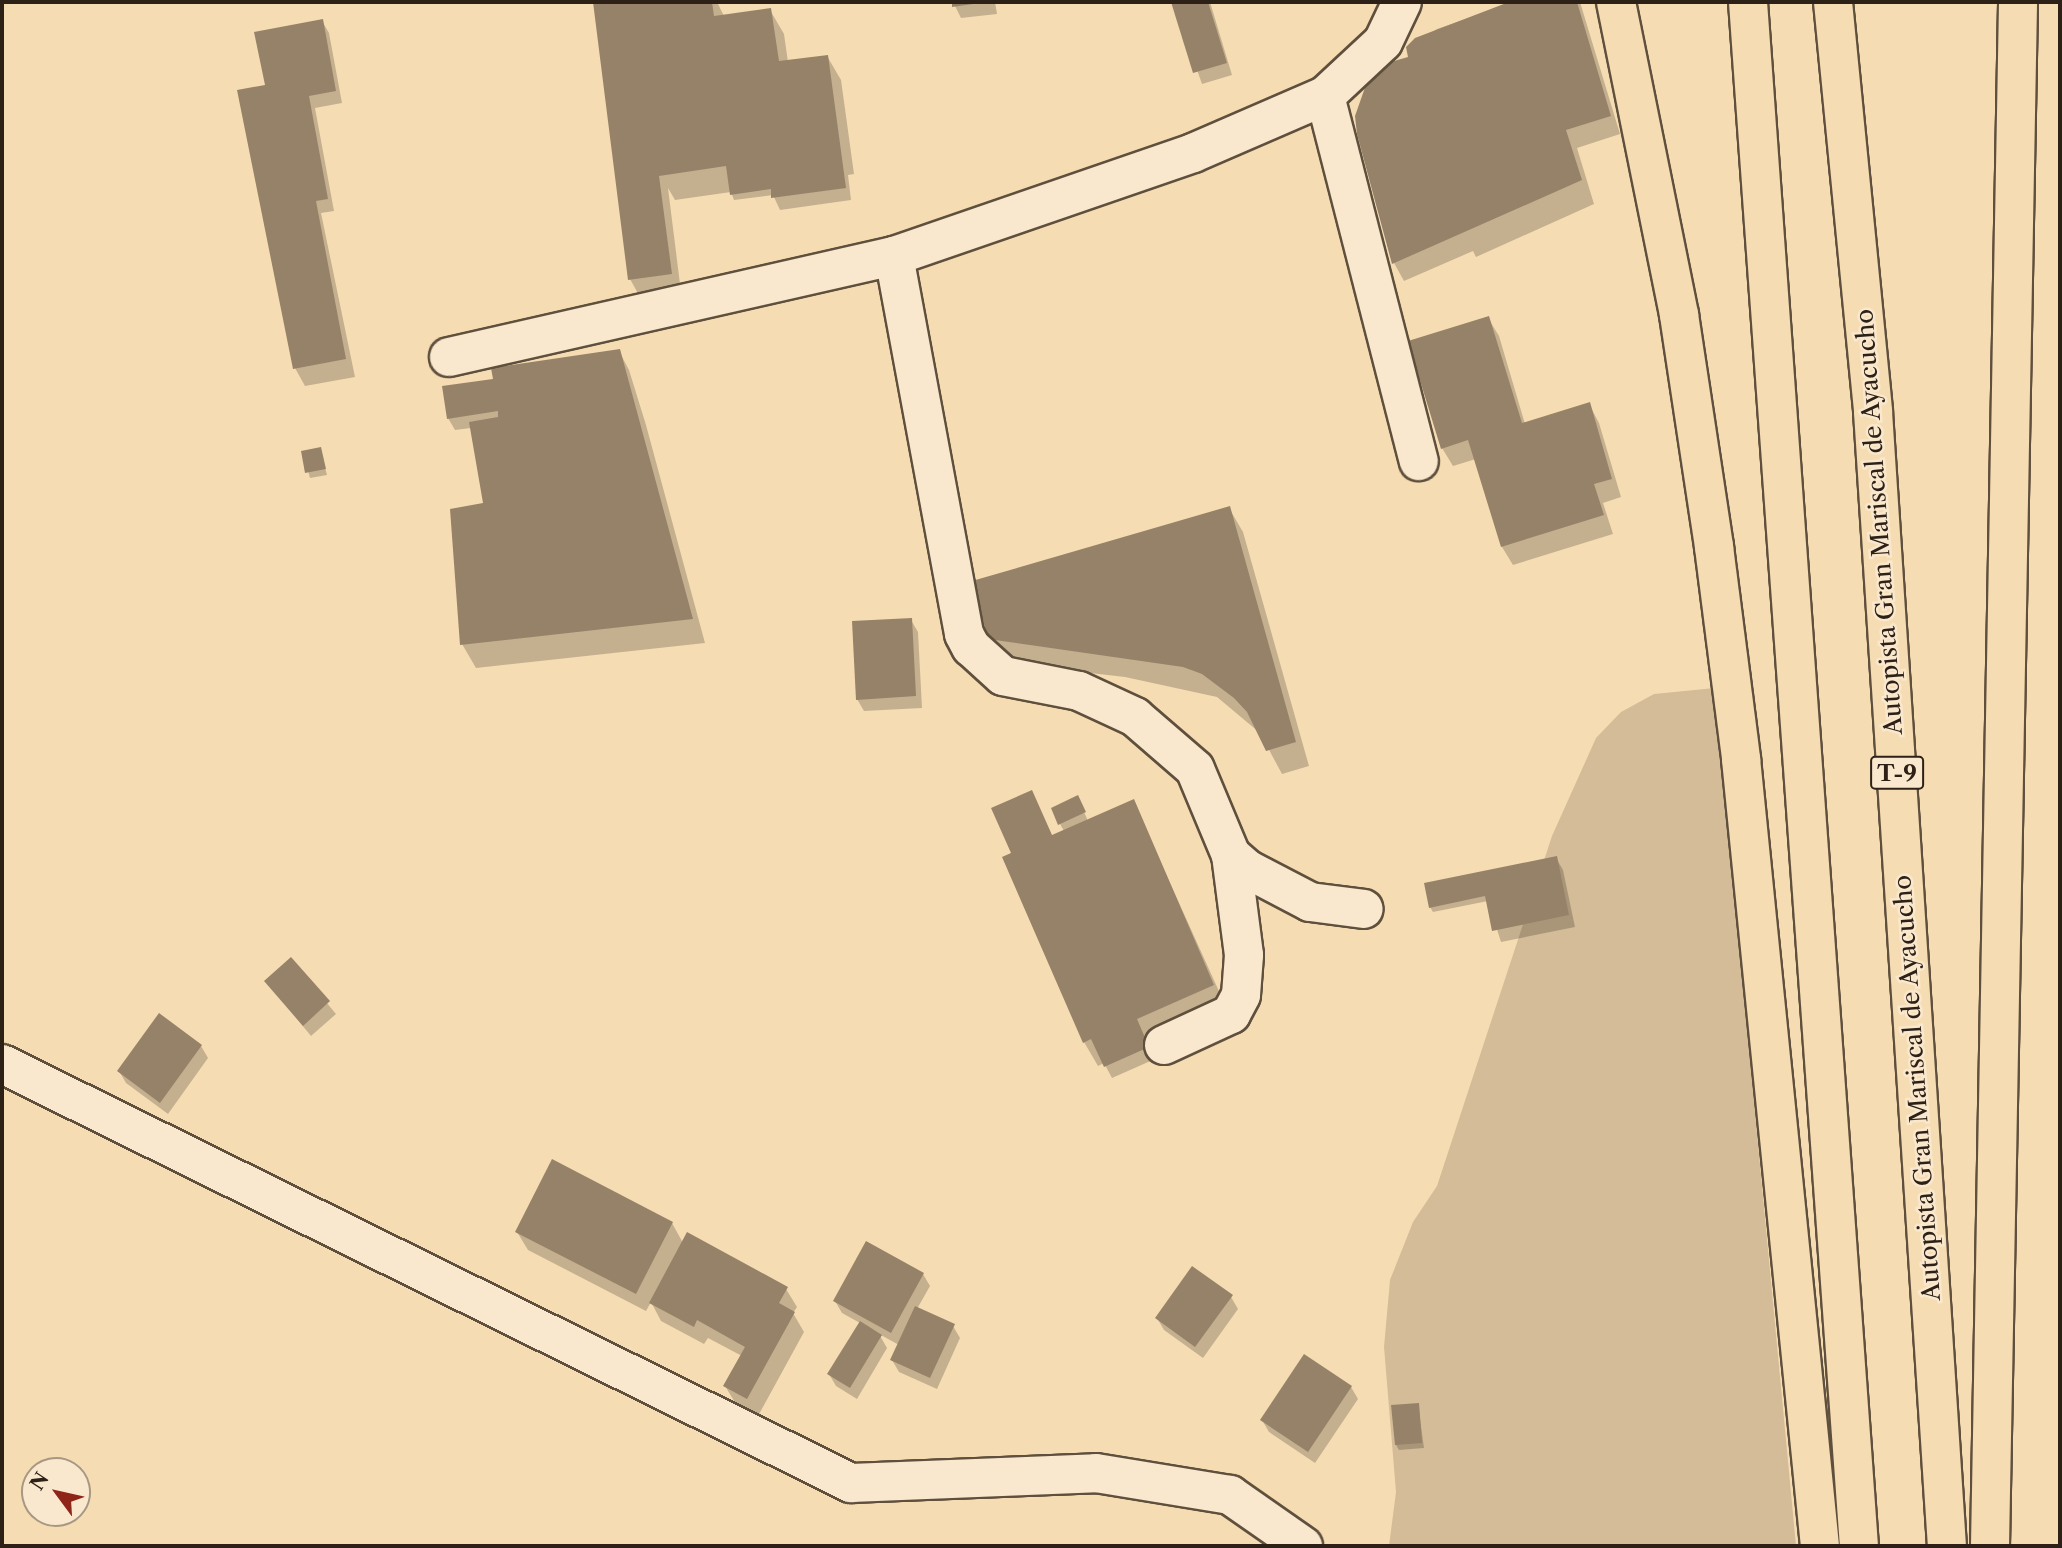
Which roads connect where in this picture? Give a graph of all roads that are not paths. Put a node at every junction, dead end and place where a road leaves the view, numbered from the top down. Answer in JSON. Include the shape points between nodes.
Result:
{"nodes":[{"id":1,"x":1402,"y":2,"type":"edge"},
{"id":2,"x":1616,"y":2,"type":"edge"},
{"id":3,"x":1748,"y":2,"type":"edge"},
{"id":4,"x":1833,"y":2,"type":"edge"},
{"id":5,"x":2018,"y":2,"type":"edge"},
{"id":6,"x":1325,"y":96,"type":"junction"},
{"id":7,"x":894,"y":256,"type":"junction"},
{"id":8,"x":449,"y":357,"type":"dead end"},
{"id":9,"x":1419,"y":461,"type":"dead end"},
{"id":10,"x":1231,"y":855,"type":"junction"},
{"id":11,"x":1364,"y":909,"type":"dead end"},
{"id":12,"x":1164,"y":1045,"type":"dead end"},
{"id":13,"x":2,"y":1065,"type":"edge"},
{"id":14,"x":1303,"y":1546,"type":"edge"},
{"id":15,"x":1820,"y":1546,"type":"edge"},
{"id":16,"x":1859,"y":1546,"type":"edge"},
{"id":17,"x":1947,"y":1546,"type":"edge"},
{"id":18,"x":1990,"y":1546,"type":"edge"}],
"edges":[{"from":1,"to":6,"type":"street","via":[[1383,42]]},
{"from":2,"to":15,"type":"highway","via":[[1679,315],[1714,547],[1741,759]]},
{"from":3,"to":16,"type":"highway"},
{"from":4,"to":17,"type":"highway","name":"Autopista Gran Mariscal de Ayacucho","number":"T-9","via":[[1873,412]]},
{"from":5,"to":18,"type":"highway"},
{"from":6,"to":7,"type":"street","via":[[1193,153]]},
{"from":6,"to":9,"type":"street"},
{"from":7,"to":8,"type":"street"},
{"from":7,"to":10,"type":"street","via":[[964,634],[971,647],[1003,676],[1079,691],[1157,732],[1195,769]]},
{"from":10,"to":11,"type":"street","via":[[1284,893],[1336,908]]},
{"from":10,"to":12,"type":"street","via":[[1244,955],[1241,995],[1231,1014]]},
{"from":13,"to":14,"type":"street","via":[[851,1483],[1096,1473],[1230,1495]]}]}
